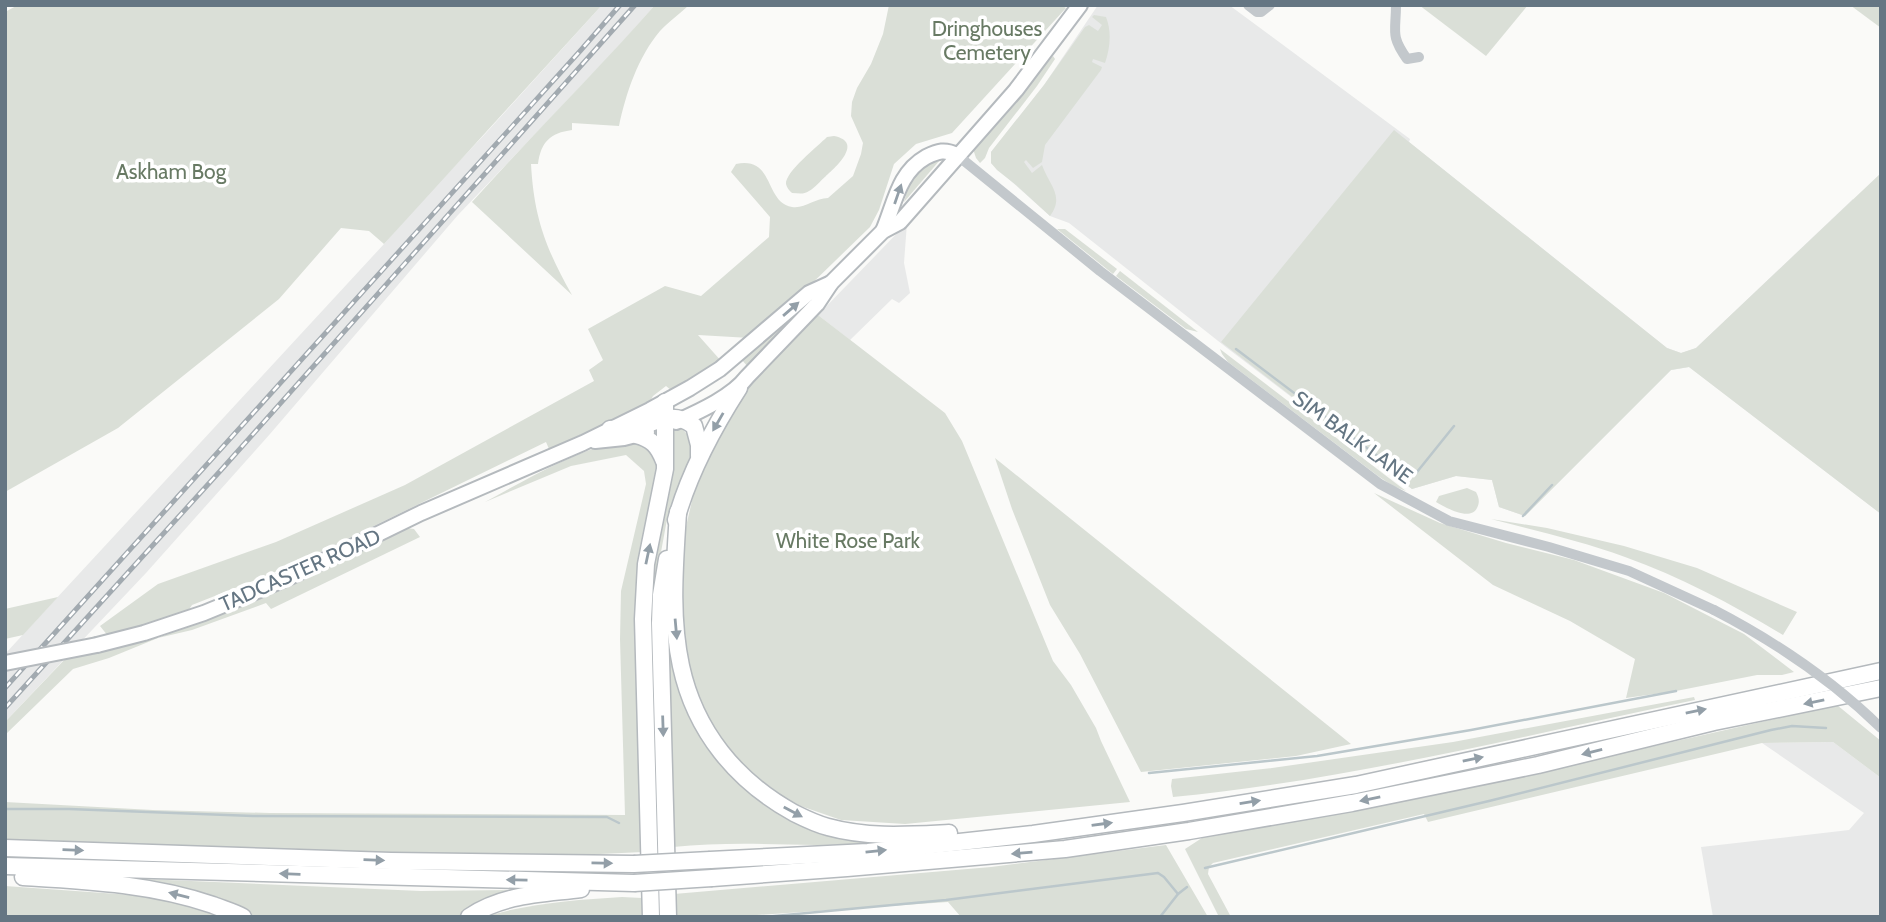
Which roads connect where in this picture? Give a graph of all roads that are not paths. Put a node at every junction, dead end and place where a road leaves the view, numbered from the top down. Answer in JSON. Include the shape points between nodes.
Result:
{"nodes":[{"id":1,"x":1080,"y":5,"type":"edge"},
{"id":2,"x":1248,"y":5,"type":"edge"},
{"id":3,"x":1270,"y":5,"type":"edge"},
{"id":4,"x":1396,"y":5,"type":"edge"},
{"id":5,"x":1419,"y":57,"type":"dead end"},
{"id":6,"x":957,"y":155,"type":"junction"},
{"id":7,"x":883,"y":231,"type":"junction"},
{"id":8,"x":831,"y":283,"type":"junction"},
{"id":9,"x":739,"y":388,"type":"junction"},
{"id":10,"x":669,"y":417,"type":"junction"},
{"id":11,"x":610,"y":429,"type":"joint"},
{"id":12,"x":636,"y":435,"type":"junction"},
{"id":13,"x":583,"y":443,"type":"junction"},
{"id":14,"x":699,"y":456,"type":"junction"},
{"id":15,"x":666,"y":463,"type":"junction"},
{"id":16,"x":678,"y":512,"type":"junction"},
{"id":17,"x":5,"y":663,"type":"edge"},
{"id":18,"x":1881,"y":671,"type":"edge"},
{"id":19,"x":1881,"y":688,"type":"edge"},
{"id":20,"x":1881,"y":728,"type":"edge"},
{"id":21,"x":1033,"y":834,"type":"junction"},
{"id":22,"x":5,"y":848,"type":"edge"},
{"id":23,"x":5,"y":866,"type":"edge"},
{"id":24,"x":5,"y":876,"type":"edge"},
{"id":25,"x":634,"y":883,"type":"junction"},
{"id":26,"x":243,"y":917,"type":"edge"},
{"id":27,"x":469,"y":917,"type":"edge"},
{"id":28,"x":651,"y":917,"type":"edge"},
{"id":29,"x":668,"y":917,"type":"edge"}],
"edges":[{"from":1,"to":6,"type":"main road","via":[[1016,90]]},
{"from":2,"to":3,"type":"street","via":[[1257,12]]},
{"from":4,"to":5,"type":"street","via":[[1395,40],[1404,64]]},
{"from":6,"to":7,"type":"main road","name":"TADCASTER ROAD","via":[[900,222]]},
{"from":7,"to":6,"type":"main road","name":"TADCASTER ROAD","one_way":true,"via":[[908,171],[937,151]]},
{"from":6,"to":20,"type":"street","name":"SIM BALK LANE","bridge":true,"via":[[1100,271],[1380,484],[1449,521],[1629,571],[1668,587],[1742,625],[1807,668]]},
{"from":7,"to":8,"type":"main road","name":"TADCASTER ROAD"},
{"from":8,"to":9,"type":"main road","name":"TADCASTER ROAD"},
{"from":10,"to":8,"type":"main road","name":"TADCASTER ROAD","one_way":true,"via":[[809,293]]},
{"from":9,"to":10,"type":"main road","name":"TADCASTER ROAD","via":[[697,413]]},
{"from":9,"to":14,"type":"highway","one_way":true},
{"from":10,"to":11,"type":"highway","via":[[634,428]]},
{"from":10,"to":12,"type":"main road","name":"TADCASTER ROAD"},
{"from":10,"to":14,"type":"highway","via":[[694,426]]},
{"from":10,"to":15,"type":"highway"},
{"from":11,"to":13,"type":"main road","name":"TADCASTER ROAD"},
{"from":12,"to":13,"type":"main road","name":"TADCASTER ROAD"},
{"from":12,"to":15,"type":"highway","via":[[655,444]]},
{"from":13,"to":17,"type":"main road","name":"TADCASTER ROAD","bridge":true,"via":[[229,602],[144,633]]},
{"from":14,"to":16,"type":"highway"},
{"from":28,"to":15,"type":"highway","one_way":true,"via":[[643,619],[646,564]]},
{"from":16,"to":21,"type":"highway","one_way":true,"via":[[674,605],[681,667],[699,719],[741,776],[772,801],[826,827],[869,835],[1002,829]]},
{"from":16,"to":29,"type":"highway","one_way":true,"via":[[668,550],[660,623]]},
{"from":21,"to":18,"type":"highway","one_way":true,"via":[[1356,785]]},
{"from":19,"to":25,"type":"highway","one_way":true,"bridge":true,"via":[[1525,768],[1189,831],[1065,849]]},
{"from":22,"to":21,"type":"highway","one_way":true,"bridge":true,"via":[[634,864],[868,852]]},
{"from":25,"to":23,"type":"highway","one_way":true},
{"from":26,"to":24,"type":"highway","one_way":true,"via":[[153,889]]},
{"from":25,"to":27,"type":"highway","via":[[523,895]]}]}
